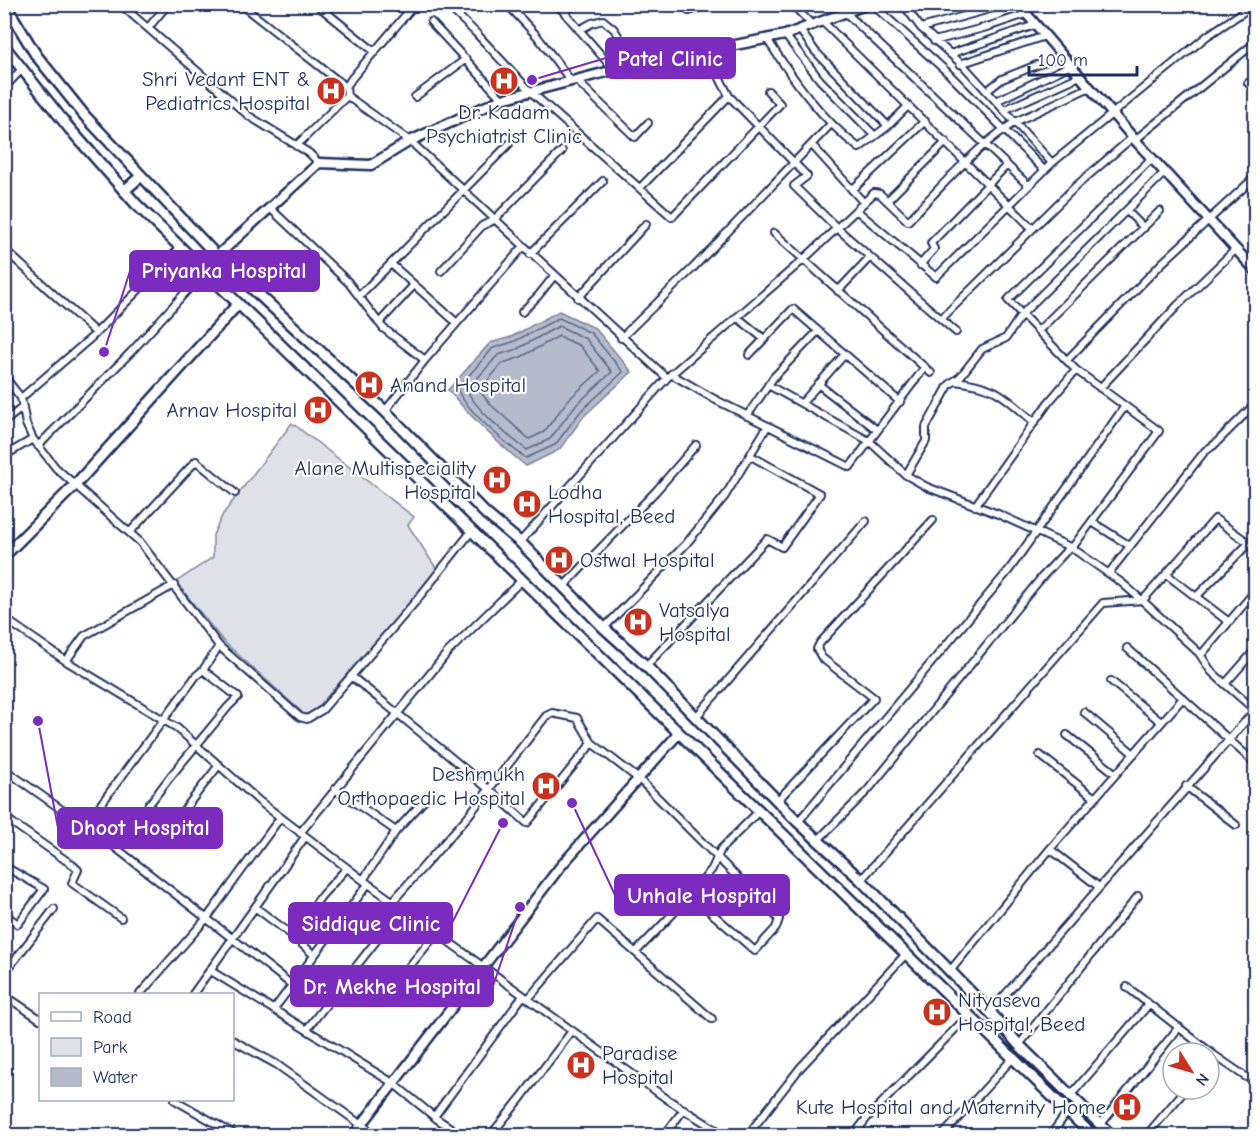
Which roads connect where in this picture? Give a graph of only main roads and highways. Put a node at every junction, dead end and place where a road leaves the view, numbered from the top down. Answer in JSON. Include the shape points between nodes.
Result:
{"nodes":[{"id":1,"x":5,"y":4,"type":"edge"},
{"id":2,"x":4,"y":46,"type":"edge"},
{"id":3,"x":141,"y":176,"type":"junction"},
{"id":4,"x":124,"y":191,"type":"junction"},
{"id":5,"x":238,"y":304,"type":"junction"},
{"id":6,"x":4,"y":556,"type":"edge"},
{"id":7,"x":1093,"y":1136,"type":"edge"},
{"id":8,"x":1112,"y":1136,"type":"edge"}],
"edges":[{"from":1,"to":3,"type":"main road","via":[[43,64]]},
{"from":2,"to":4,"type":"main road"},
{"from":3,"to":4,"type":"main road"},
{"from":3,"to":8,"type":"main road","via":[[217,256],[385,411],[486,514],[520,542],[646,666]]},
{"from":4,"to":5,"type":"main road"},
{"from":5,"to":6,"type":"main road","via":[[76,484]]},
{"from":5,"to":7,"type":"main road"}]}
